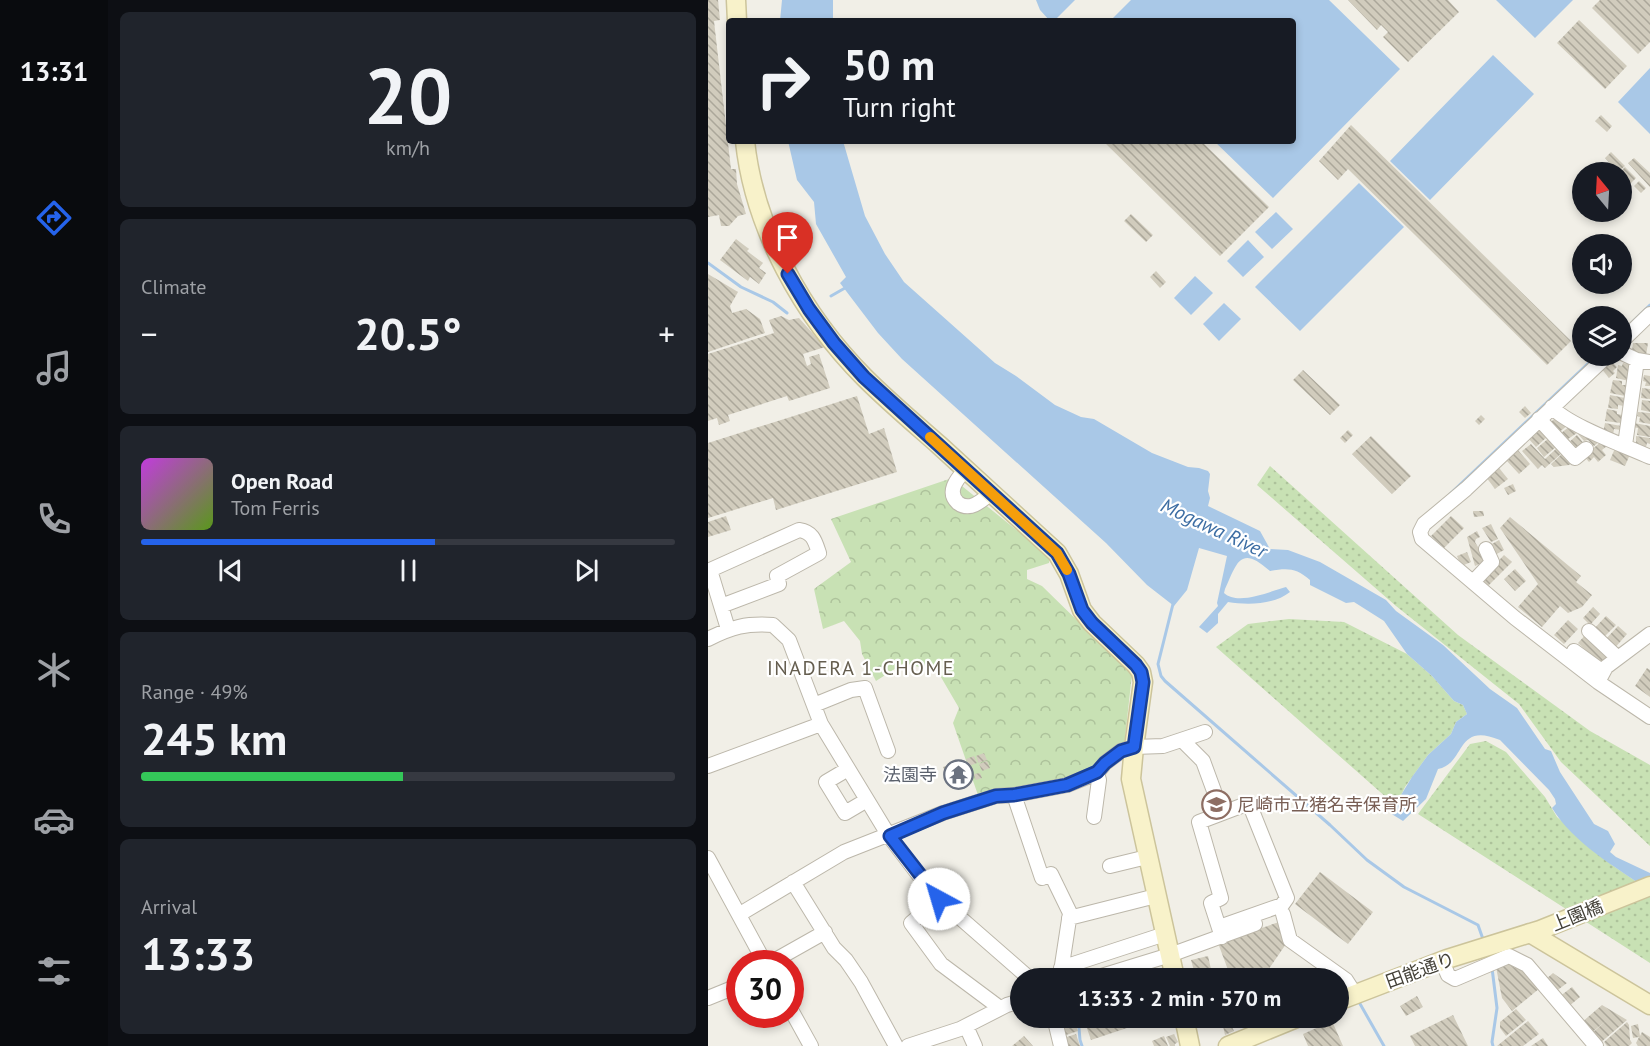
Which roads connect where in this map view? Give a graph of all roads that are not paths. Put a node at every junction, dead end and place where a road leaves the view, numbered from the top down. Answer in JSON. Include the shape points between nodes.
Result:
{"nodes":[{"id":1,"x":736,"y":0,"type":"edge"},
{"id":2,"x":737,"y":18,"type":"edge"},
{"id":3,"x":746,"y":144,"type":"edge"},
{"id":4,"x":1650,"y":314,"type":"edge"},
{"id":5,"x":1632,"y":331,"type":"edge"},
{"id":6,"x":1643,"y":361,"type":"edge"},
{"id":7,"x":1595,"y":366,"type":"edge"},
{"id":8,"x":1552,"y":407,"type":"junction"},
{"id":9,"x":1539,"y":419,"type":"junction"},
{"id":10,"x":1625,"y":446,"type":"junction"},
{"id":11,"x":1580,"y":457,"type":"dead end"},
{"id":12,"x":1650,"y":457,"type":"edge"},
{"id":13,"x":965,"y":470,"type":"junction"},
{"id":14,"x":991,"y":493,"type":"junction"},
{"id":15,"x":1486,"y":549,"type":"dead end"},
{"id":16,"x":1473,"y":582,"type":"junction"},
{"id":17,"x":721,"y":606,"type":"junction"},
{"id":18,"x":728,"y":629,"type":"junction"},
{"id":19,"x":1589,"y":631,"type":"dead end"},
{"id":20,"x":1650,"y":634,"type":"edge"},
{"id":21,"x":708,"y":639,"type":"edge"},
{"id":22,"x":1574,"y":651,"type":"dead end"},
{"id":23,"x":1618,"y":658,"type":"junction"},
{"id":24,"x":1601,"y":677,"type":"junction"},
{"id":25,"x":814,"y":705,"type":"junction"},
{"id":26,"x":1650,"y":717,"type":"edge"},
{"id":27,"x":821,"y":724,"type":"junction"},
{"id":28,"x":1205,"y":732,"type":"dead end"},
{"id":29,"x":1182,"y":740,"type":"junction"},
{"id":30,"x":1134,"y":747,"type":"junction"},
{"id":31,"x":888,"y":751,"type":"dead end"},
{"id":32,"x":708,"y":766,"type":"edge"},
{"id":33,"x":848,"y":769,"type":"junction"},
{"id":34,"x":1097,"y":772,"type":"junction"},
{"id":35,"x":1214,"y":791,"type":"dead end"},
{"id":36,"x":1014,"y":795,"type":"junction"},
{"id":37,"x":867,"y":800,"type":"junction"},
{"id":38,"x":1094,"y":817,"type":"dead end"},
{"id":39,"x":890,"y":836,"type":"junction"},
{"id":40,"x":1147,"y":857,"type":"junction"},
{"id":41,"x":708,"y":858,"type":"edge"},
{"id":42,"x":1110,"y":866,"type":"dead end"},
{"id":43,"x":793,"y":882,"type":"junction"},
{"id":44,"x":714,"y":883,"type":"edge"},
{"id":45,"x":1650,"y":886,"type":"edge"},
{"id":46,"x":1156,"y":896,"type":"junction"},
{"id":47,"x":1287,"y":898,"type":"junction"},
{"id":48,"x":939,"y":899,"type":"junction"},
{"id":49,"x":740,"y":914,"type":"junction"},
{"id":50,"x":1283,"y":914,"type":"junction"},
{"id":51,"x":1069,"y":918,"type":"junction"},
{"id":52,"x":825,"y":932,"type":"junction"},
{"id":53,"x":1220,"y":932,"type":"junction"},
{"id":54,"x":1535,"y":932,"type":"junction"},
{"id":55,"x":1165,"y":934,"type":"junction"},
{"id":56,"x":1502,"y":941,"type":"joint"},
{"id":57,"x":761,"y":950,"type":"edge"},
{"id":58,"x":792,"y":950,"type":"edge"},
{"id":59,"x":1170,"y":955,"type":"junction"},
{"id":60,"x":1442,"y":961,"type":"junction"},
{"id":61,"x":1018,"y":968,"type":"edge"},
{"id":62,"x":1062,"y":968,"type":"edge"},
{"id":63,"x":1074,"y":968,"type":"edge"},
{"id":64,"x":1128,"y":968,"type":"edge"},
{"id":65,"x":1173,"y":968,"type":"edge"},
{"id":66,"x":726,"y":991,"type":"edge"},
{"id":67,"x":1355,"y":994,"type":"junction"},
{"id":68,"x":1349,"y":996,"type":"edge"},
{"id":69,"x":708,"y":998,"type":"edge"},
{"id":70,"x":1010,"y":1004,"type":"edge"},
{"id":71,"x":1650,"y":1005,"type":"edge"},
{"id":72,"x":1000,"y":1008,"type":"junction"},
{"id":73,"x":966,"y":1026,"type":"junction"},
{"id":74,"x":801,"y":1028,"type":"edge"},
{"id":75,"x":1057,"y":1028,"type":"edge"},
{"id":76,"x":1186,"y":1028,"type":"edge"},
{"id":77,"x":1272,"y":1028,"type":"edge"},
{"id":78,"x":912,"y":1045,"type":"edge"},
{"id":79,"x":811,"y":1046,"type":"edge"},
{"id":80,"x":896,"y":1046,"type":"edge"},
{"id":81,"x":975,"y":1046,"type":"edge"},
{"id":82,"x":1061,"y":1046,"type":"edge"},
{"id":83,"x":1190,"y":1046,"type":"edge"},
{"id":84,"x":1228,"y":1046,"type":"edge"},
{"id":85,"x":1596,"y":1046,"type":"edge"}],
"edges":[{"from":1,"to":2,"type":"street"},
{"from":3,"to":13,"type":"street","via":[[754,191],[771,237],[809,309],[864,377]]},
{"from":4,"to":5,"type":"street"},
{"from":6,"to":10,"type":"street"},
{"from":7,"to":8,"type":"street"},
{"from":8,"to":9,"type":"street"},
{"from":8,"to":10,"type":"street","via":[[1569,421]]},
{"from":9,"to":11,"type":"street"},
{"from":9,"to":16,"type":"street","via":[[1424,524],[1420,532],[1422,539]]},
{"from":10,"to":12,"type":"street"},
{"from":13,"to":14,"type":"street"},
{"from":13,"to":14,"type":"street","via":[[952,491],[961,505],[969,507]]},
{"from":14,"to":30,"type":"street","via":[[1057,553],[1082,610],[1141,672]]},
{"from":15,"to":16,"type":"street","via":[[1492,562]]},
{"from":16,"to":24,"type":"street","via":[[1515,618]]},
{"from":17,"to":17,"type":"street","via":[[710,570],[799,530],[814,538],[819,553],[777,576],[779,584]]},
{"from":17,"to":18,"type":"street"},
{"from":18,"to":21,"type":"street"},
{"from":18,"to":25,"type":"street","via":[[750,623],[773,625],[789,640]]},
{"from":19,"to":23,"type":"street"},
{"from":20,"to":23,"type":"street"},
{"from":22,"to":24,"type":"street"},
{"from":23,"to":24,"type":"street"},
{"from":24,"to":26,"type":"street"},
{"from":25,"to":27,"type":"street"},
{"from":25,"to":31,"type":"street","via":[[865,688]]},
{"from":27,"to":32,"type":"street"},
{"from":27,"to":33,"type":"street"},
{"from":28,"to":29,"type":"street"},
{"from":29,"to":30,"type":"street","via":[[1163,746]]},
{"from":29,"to":35,"type":"street","via":[[1203,760]]},
{"from":30,"to":34,"type":"street","via":[[1121,751]]},
{"from":30,"to":40,"type":"street","via":[[1132,786]]},
{"from":33,"to":37,"type":"street"},
{"from":33,"to":37,"type":"street","via":[[826,782],[845,813]]},
{"from":34,"to":36,"type":"street","via":[[1067,785]]},
{"from":34,"to":38,"type":"street"},
{"from":36,"to":39,"type":"street","via":[[996,796],[943,813]]},
{"from":36,"to":51,"type":"street","via":[[1042,878],[1051,874]]},
{"from":37,"to":39,"type":"street"},
{"from":39,"to":43,"type":"street","via":[[844,852]]},
{"from":39,"to":48,"type":"street"},
{"from":40,"to":42,"type":"street"},
{"from":40,"to":46,"type":"street"},
{"from":41,"to":44,"type":"street"},
{"from":43,"to":49,"type":"street"},
{"from":43,"to":52,"type":"street"},
{"from":44,"to":49,"type":"street"},
{"from":45,"to":54,"type":"street","name":"上園橋"},
{"from":46,"to":51,"type":"street"},
{"from":46,"to":55,"type":"street"},
{"from":47,"to":50,"type":"street","via":[[1293,901]]},
{"from":47,"to":53,"type":"street","via":[[1282,905]]},
{"from":47,"to":53,"type":"street","via":[[1249,803],[1199,822],[1221,898],[1211,903]]},
{"from":48,"to":61,"type":"street"},
{"from":48,"to":72,"type":"street","via":[[911,923],[941,964]]},
{"from":49,"to":57,"type":"street"},
{"from":50,"to":53,"type":"street"},
{"from":50,"to":67,"type":"street","via":[[1290,940],[1346,980]]},
{"from":51,"to":62,"type":"street"},
{"from":52,"to":58,"type":"street"},
{"from":52,"to":80,"type":"street","via":[[861,982]]},
{"from":53,"to":59,"type":"street"},
{"from":54,"to":56,"type":"street","name":"上園橋"},
{"from":54,"to":71,"type":"street"},
{"from":55,"to":59,"type":"street"},
{"from":55,"to":63,"type":"street"},
{"from":56,"to":60,"type":"street","name":"田能通り"},
{"from":59,"to":64,"type":"street"},
{"from":59,"to":65,"type":"street"},
{"from":60,"to":67,"type":"street","name":"田能通り"},
{"from":60,"to":85,"type":"street","via":[[1448,975],[1455,979],[1509,956],[1527,965]]},
{"from":66,"to":69,"type":"street"},
{"from":67,"to":68,"type":"street","name":"田能通り"},
{"from":70,"to":72,"type":"street"},
{"from":72,"to":73,"type":"street"},
{"from":73,"to":78,"type":"street"},
{"from":73,"to":81,"type":"street"},
{"from":74,"to":79,"type":"street"},
{"from":75,"to":82,"type":"street"},
{"from":76,"to":83,"type":"street"},
{"from":77,"to":84,"type":"street"}]}
